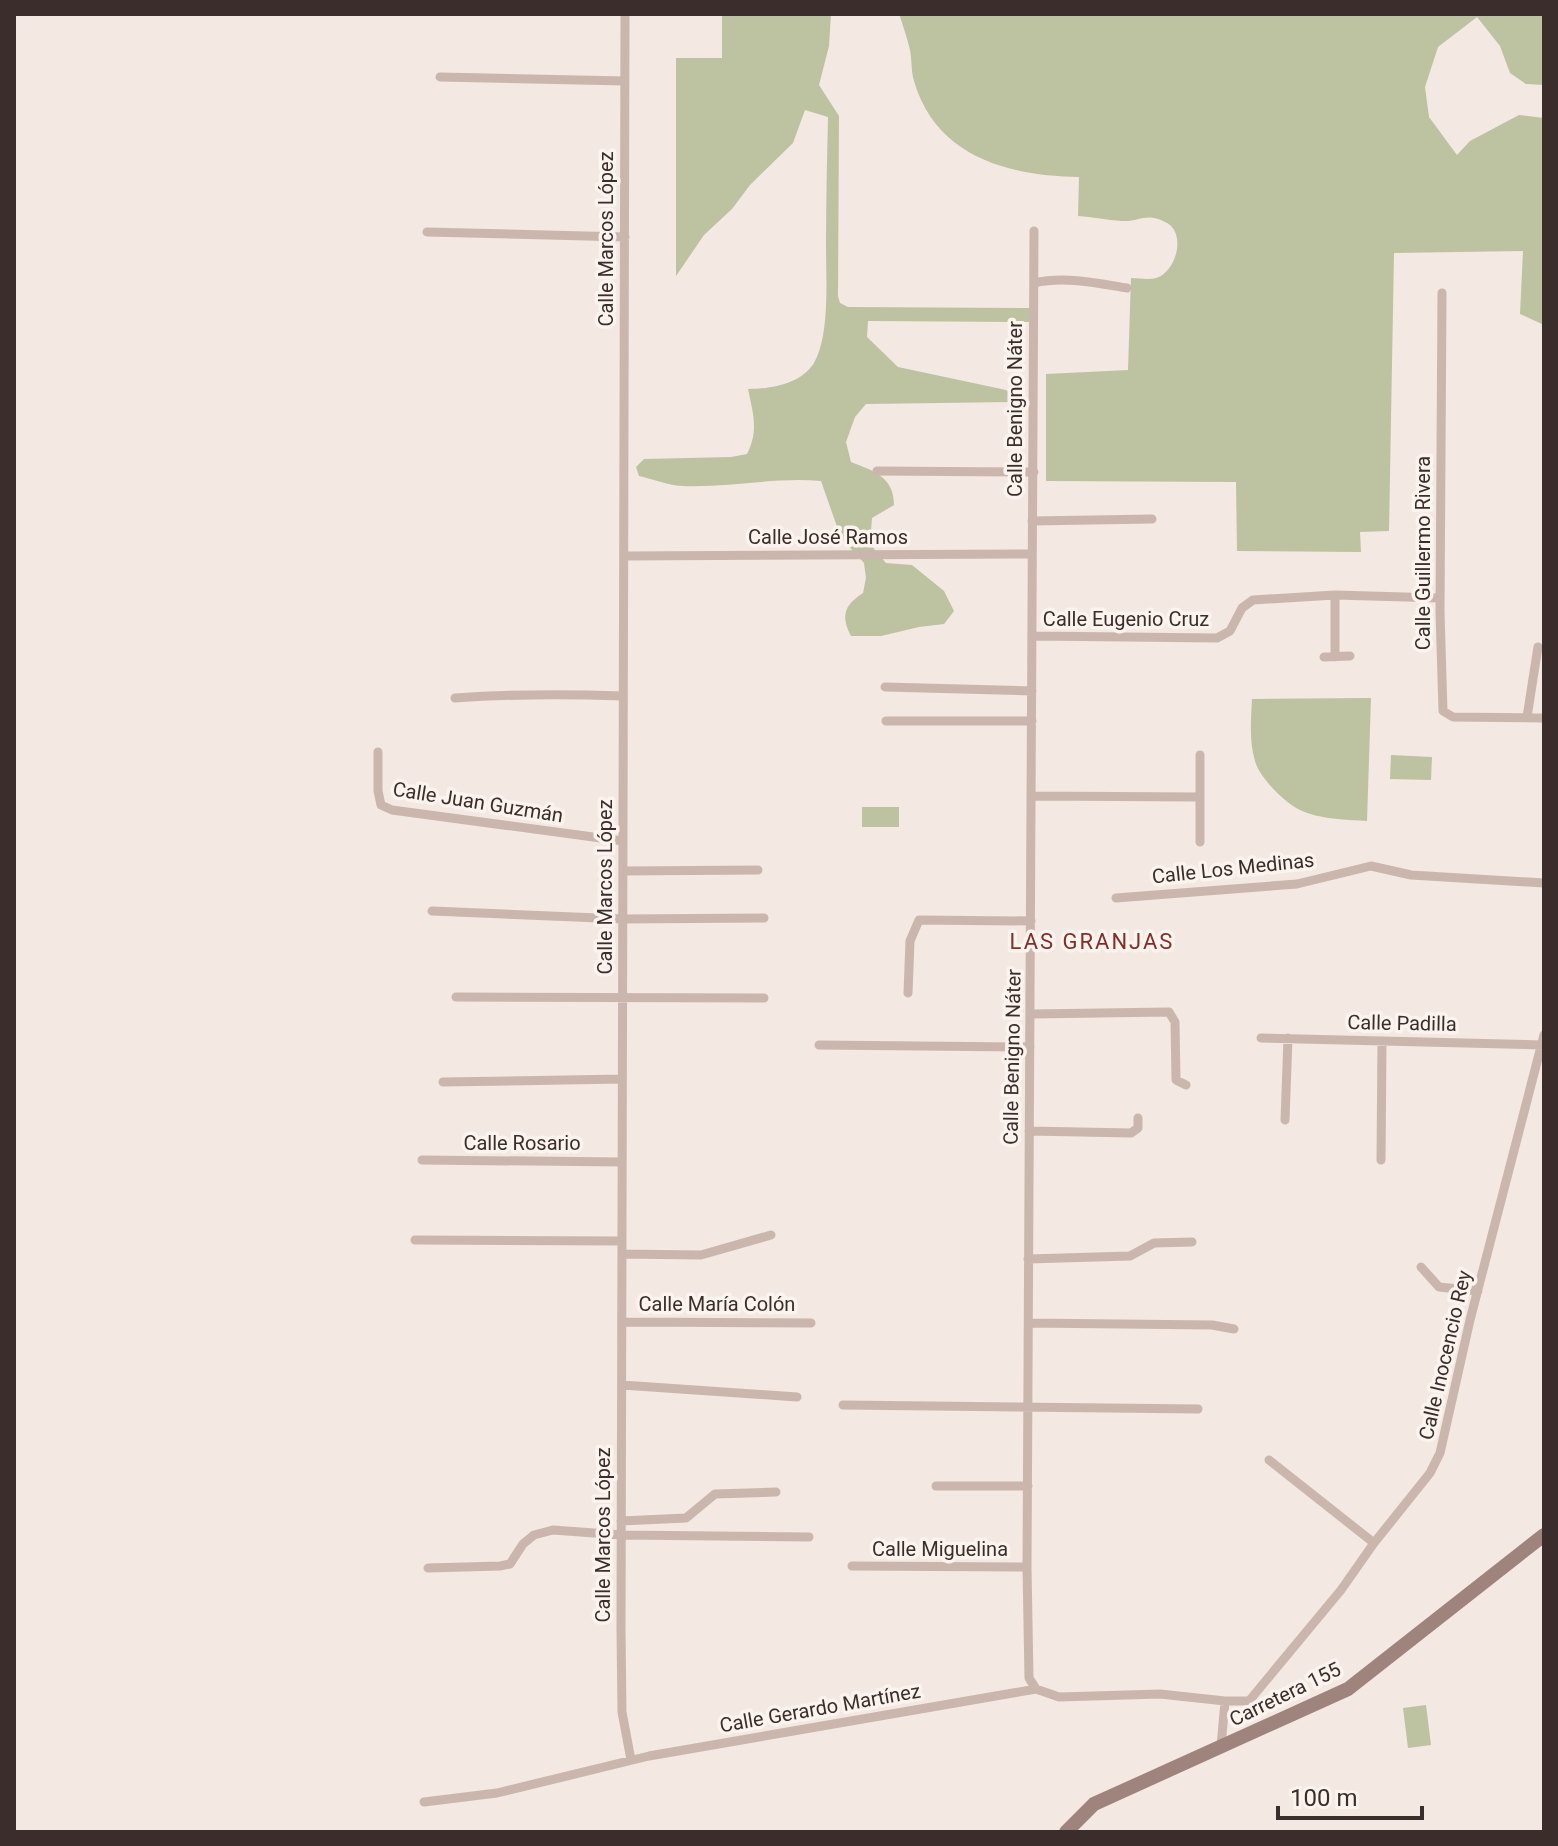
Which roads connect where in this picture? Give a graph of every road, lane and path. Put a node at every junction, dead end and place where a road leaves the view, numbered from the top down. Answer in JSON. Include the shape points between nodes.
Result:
{"nodes":[{"id":1,"x":625,"y":14,"type":"edge"},
{"id":2,"x":440,"y":77,"type":"dead end"},
{"id":3,"x":625,"y":81,"type":"junction"},
{"id":4,"x":1034,"y":231,"type":"dead end"},
{"id":5,"x":427,"y":232,"type":"dead end"},
{"id":6,"x":625,"y":237,"type":"junction"},
{"id":7,"x":1034,"y":283,"type":"junction"},
{"id":8,"x":1127,"y":288,"type":"dead end"},
{"id":9,"x":1442,"y":293,"type":"dead end"},
{"id":10,"x":877,"y":471,"type":"dead end"},
{"id":11,"x":1034,"y":472,"type":"junction"},
{"id":12,"x":1152,"y":519,"type":"dead end"},
{"id":13,"x":1032,"y":521,"type":"junction"},
{"id":14,"x":1032,"y":554,"type":"junction"},
{"id":15,"x":624,"y":556,"type":"junction"},
{"id":16,"x":1335,"y":595,"type":"junction"},
{"id":17,"x":1440,"y":598,"type":"junction"},
{"id":18,"x":1033,"y":636,"type":"junction"},
{"id":19,"x":1538,"y":647,"type":"dead end"},
{"id":20,"x":1350,"y":656,"type":"dead end"},
{"id":21,"x":885,"y":687,"type":"dead end"},
{"id":22,"x":1032,"y":691,"type":"junction"},
{"id":23,"x":623,"y":696,"type":"junction"},
{"id":24,"x":455,"y":698,"type":"dead end"},
{"id":25,"x":1527,"y":717,"type":"junction"},
{"id":26,"x":1544,"y":718,"type":"edge"},
{"id":27,"x":886,"y":721,"type":"dead end"},
{"id":28,"x":1032,"y":721,"type":"junction"},
{"id":29,"x":378,"y":752,"type":"dead end"},
{"id":30,"x":1200,"y":755,"type":"dead end"},
{"id":31,"x":1031,"y":796,"type":"junction"},
{"id":32,"x":1199,"y":797,"type":"junction"},
{"id":33,"x":623,"y":841,"type":"junction"},
{"id":34,"x":1200,"y":842,"type":"dead end"},
{"id":35,"x":758,"y":870,"type":"dead end"},
{"id":36,"x":623,"y":871,"type":"junction"},
{"id":37,"x":1544,"y":883,"type":"edge"},
{"id":38,"x":1116,"y":898,"type":"dead end"},
{"id":39,"x":432,"y":911,"type":"dead end"},
{"id":40,"x":764,"y":918,"type":"dead end"},
{"id":41,"x":623,"y":919,"type":"junction"},
{"id":42,"x":1031,"y":921,"type":"junction"},
{"id":43,"x":908,"y":993,"type":"dead end"},
{"id":44,"x":456,"y":997,"type":"dead end"},
{"id":45,"x":623,"y":997,"type":"junction"},
{"id":46,"x":764,"y":998,"type":"dead end"},
{"id":47,"x":1031,"y":1014,"type":"junction"},
{"id":48,"x":1261,"y":1038,"type":"dead end"},
{"id":49,"x":1288,"y":1038,"type":"junction"},
{"id":50,"x":1543,"y":1040,"type":"edge"},
{"id":51,"x":1382,"y":1041,"type":"junction"},
{"id":52,"x":819,"y":1045,"type":"dead end"},
{"id":53,"x":1030,"y":1047,"type":"junction"},
{"id":54,"x":622,"y":1079,"type":"junction"},
{"id":55,"x":443,"y":1082,"type":"dead end"},
{"id":56,"x":1186,"y":1085,"type":"dead end"},
{"id":57,"x":1138,"y":1118,"type":"dead end"},
{"id":58,"x":1285,"y":1120,"type":"dead end"},
{"id":59,"x":1029,"y":1131,"type":"junction"},
{"id":60,"x":422,"y":1160,"type":"dead end"},
{"id":61,"x":1381,"y":1160,"type":"dead end"},
{"id":62,"x":622,"y":1162,"type":"junction"},
{"id":63,"x":771,"y":1235,"type":"dead end"},
{"id":64,"x":415,"y":1240,"type":"dead end"},
{"id":65,"x":622,"y":1241,"type":"junction"},
{"id":66,"x":1192,"y":1242,"type":"dead end"},
{"id":67,"x":622,"y":1254,"type":"junction"},
{"id":68,"x":1028,"y":1259,"type":"junction"},
{"id":69,"x":1421,"y":1267,"type":"dead end"},
{"id":70,"x":1478,"y":1291,"type":"junction"},
{"id":71,"x":622,"y":1322,"type":"junction"},
{"id":72,"x":811,"y":1323,"type":"dead end"},
{"id":73,"x":1029,"y":1323,"type":"junction"},
{"id":74,"x":1234,"y":1329,"type":"dead end"},
{"id":75,"x":622,"y":1385,"type":"junction"},
{"id":76,"x":797,"y":1397,"type":"dead end"},
{"id":77,"x":843,"y":1405,"type":"dead end"},
{"id":78,"x":1029,"y":1407,"type":"junction"},
{"id":79,"x":1198,"y":1409,"type":"dead end"},
{"id":80,"x":1269,"y":1460,"type":"dead end"},
{"id":81,"x":936,"y":1486,"type":"dead end"},
{"id":82,"x":1028,"y":1486,"type":"junction"},
{"id":83,"x":776,"y":1492,"type":"dead end"},
{"id":84,"x":621,"y":1521,"type":"junction"},
{"id":85,"x":621,"y":1535,"type":"junction"},
{"id":86,"x":809,"y":1537,"type":"dead end"},
{"id":87,"x":1543,"y":1539,"type":"edge"},
{"id":88,"x":1374,"y":1543,"type":"junction"},
{"id":89,"x":852,"y":1566,"type":"dead end"},
{"id":90,"x":1027,"y":1567,"type":"junction"},
{"id":91,"x":428,"y":1568,"type":"dead end"},
{"id":92,"x":1036,"y":1689,"type":"junction"},
{"id":93,"x":1225,"y":1701,"type":"junction"},
{"id":94,"x":1221,"y":1747,"type":"junction"},
{"id":95,"x":631,"y":1760,"type":"junction"},
{"id":96,"x":424,"y":1802,"type":"dead end"},
{"id":97,"x":1066,"y":1832,"type":"edge"}],
"edges":[{"from":1,"to":3,"type":"street","name":"Calle Marcos López"},
{"from":2,"to":3,"type":"street"},
{"from":3,"to":6,"type":"street","name":"Calle Marcos López"},
{"from":4,"to":7,"type":"street","name":"Calle Benigno Náter"},
{"from":5,"to":6,"type":"street"},
{"from":6,"to":15,"type":"street","name":"Calle Marcos López"},
{"from":7,"to":8,"type":"street","via":[[1063,279]]},
{"from":7,"to":11,"type":"street","name":"Calle Benigno Náter"},
{"from":9,"to":17,"type":"street","name":"Calle Guillermo Rivera"},
{"from":10,"to":11,"type":"street"},
{"from":11,"to":13,"type":"street","name":"Calle Benigno Náter"},
{"from":12,"to":13,"type":"street"},
{"from":13,"to":14,"type":"street","name":"Calle Benigno Náter"},
{"from":14,"to":15,"type":"street","name":"Calle José Ramos"},
{"from":14,"to":18,"type":"street","name":"Calle Benigno Náter"},
{"from":15,"to":23,"type":"street","name":"Calle Marcos López"},
{"from":16,"to":17,"type":"street","name":"Calle Eugenio Cruz"},
{"from":16,"to":18,"type":"street","name":"Calle Eugenio Cruz","via":[[1253,600],[1242,608],[1230,631],[1217,638]]},
{"from":16,"to":20,"type":"street","via":[[1330,657]]},
{"from":17,"to":25,"type":"street","name":"Calle Guillermo Rivera","via":[[1443,711],[1453,717]]},
{"from":18,"to":22,"type":"street","name":"Calle Benigno Náter"},
{"from":19,"to":25,"type":"street"},
{"from":21,"to":22,"type":"street"},
{"from":22,"to":28,"type":"street","name":"Calle Benigno Náter"},
{"from":23,"to":24,"type":"street"},
{"from":23,"to":33,"type":"street","name":"Calle Marcos López"},
{"from":25,"to":26,"type":"street","name":"Calle Guillermo Rivera"},
{"from":27,"to":28,"type":"street"},
{"from":28,"to":31,"type":"street","name":"Calle Benigno Náter"},
{"from":29,"to":33,"type":"street","name":"Calle Juan Guzmán","via":[[381,805],[392,810]]},
{"from":30,"to":32,"type":"street"},
{"from":31,"to":32,"type":"street"},
{"from":31,"to":42,"type":"street","name":"Calle Benigno Náter"},
{"from":32,"to":34,"type":"street"},
{"from":33,"to":36,"type":"street","name":"Calle Marcos López"},
{"from":35,"to":36,"type":"street"},
{"from":36,"to":41,"type":"street","name":"Calle Marcos López"},
{"from":37,"to":38,"type":"street","name":"Calle Los Medinas","via":[[1411,875],[1371,866],[1297,884]]},
{"from":39,"to":41,"type":"street"},
{"from":40,"to":41,"type":"street"},
{"from":41,"to":45,"type":"street","name":"Calle Marcos López"},
{"from":42,"to":43,"type":"street","via":[[919,920],[910,941]]},
{"from":42,"to":47,"type":"street","name":"Calle Benigno Náter"},
{"from":44,"to":45,"type":"street"},
{"from":45,"to":46,"type":"street"},
{"from":45,"to":54,"type":"street","name":"Calle Marcos López"},
{"from":47,"to":53,"type":"street","name":"Calle Benigno Náter"},
{"from":47,"to":56,"type":"street","via":[[1169,1012],[1175,1022],[1176,1080]]},
{"from":48,"to":49,"type":"street","name":"Calle Padilla"},
{"from":49,"to":51,"type":"street","name":"Calle Padilla"},
{"from":49,"to":58,"type":"street"},
{"from":50,"to":51,"type":"street","name":"Calle Padilla"},
{"from":50,"to":70,"type":"street","name":"Calle Inocencio Rey"},
{"from":51,"to":61,"type":"street"},
{"from":52,"to":53,"type":"street"},
{"from":53,"to":59,"type":"street","name":"Calle Benigno Náter"},
{"from":54,"to":55,"type":"street"},
{"from":54,"to":62,"type":"street","name":"Calle Marcos López"},
{"from":57,"to":59,"type":"street","via":[[1138,1128],[1131,1133]]},
{"from":59,"to":68,"type":"street","name":"Calle Benigno Náter"},
{"from":60,"to":62,"type":"street","name":"Calle Rosario"},
{"from":62,"to":65,"type":"street","name":"Calle Marcos López"},
{"from":63,"to":67,"type":"street","via":[[701,1255]]},
{"from":64,"to":65,"type":"street"},
{"from":65,"to":67,"type":"street","name":"Calle Marcos López"},
{"from":66,"to":68,"type":"street","via":[[1154,1243],[1130,1256]]},
{"from":67,"to":71,"type":"street","name":"Calle Marcos López"},
{"from":68,"to":73,"type":"street","name":"Calle Benigno Náter"},
{"from":69,"to":70,"type":"street","via":[[1439,1287]]},
{"from":70,"to":88,"type":"street","name":"Calle Inocencio Rey","via":[[1440,1453]]},
{"from":71,"to":72,"type":"street","name":"Calle María Colón"},
{"from":71,"to":75,"type":"street","name":"Calle Marcos López"},
{"from":73,"to":74,"type":"street"},
{"from":73,"to":78,"type":"street","name":"Calle Benigno Náter"},
{"from":75,"to":76,"type":"street"},
{"from":75,"to":84,"type":"street","name":"Calle Marcos López"},
{"from":77,"to":78,"type":"street"},
{"from":78,"to":79,"type":"street"},
{"from":78,"to":82,"type":"street","name":"Calle Benigno Náter"},
{"from":80,"to":88,"type":"street"},
{"from":81,"to":82,"type":"street"},
{"from":82,"to":90,"type":"street","name":"Calle Benigno Náter"},
{"from":83,"to":84,"type":"street","via":[[715,1494],[686,1518]]},
{"from":84,"to":85,"type":"street","name":"Calle Marcos López"},
{"from":85,"to":86,"type":"street"},
{"from":85,"to":91,"type":"street","via":[[553,1530],[534,1535],[510,1564]]},
{"from":85,"to":95,"type":"street","name":"Calle Marcos López","via":[[622,1712]]},
{"from":87,"to":94,"type":"street","name":"Carretera 155","via":[[1348,1689]]},
{"from":88,"to":93,"type":"street","name":"Calle Inocencio Rey","via":[[1249,1701]]},
{"from":89,"to":90,"type":"street","name":"Calle Miguelina"},
{"from":90,"to":92,"type":"street","name":"Calle Benigno Náter","via":[[1029,1678]]},
{"from":92,"to":93,"type":"street","name":"Calle Gerardo Martínez","via":[[1059,1697],[1160,1694]]},
{"from":92,"to":95,"type":"street","name":"Calle Gerardo Martínez"},
{"from":93,"to":94,"type":"street"},
{"from":94,"to":97,"type":"street","name":"Carretera 155","via":[[1094,1804]]},
{"from":95,"to":96,"type":"street","name":"Calle Gerardo Martínez","via":[[497,1793]]}]}
